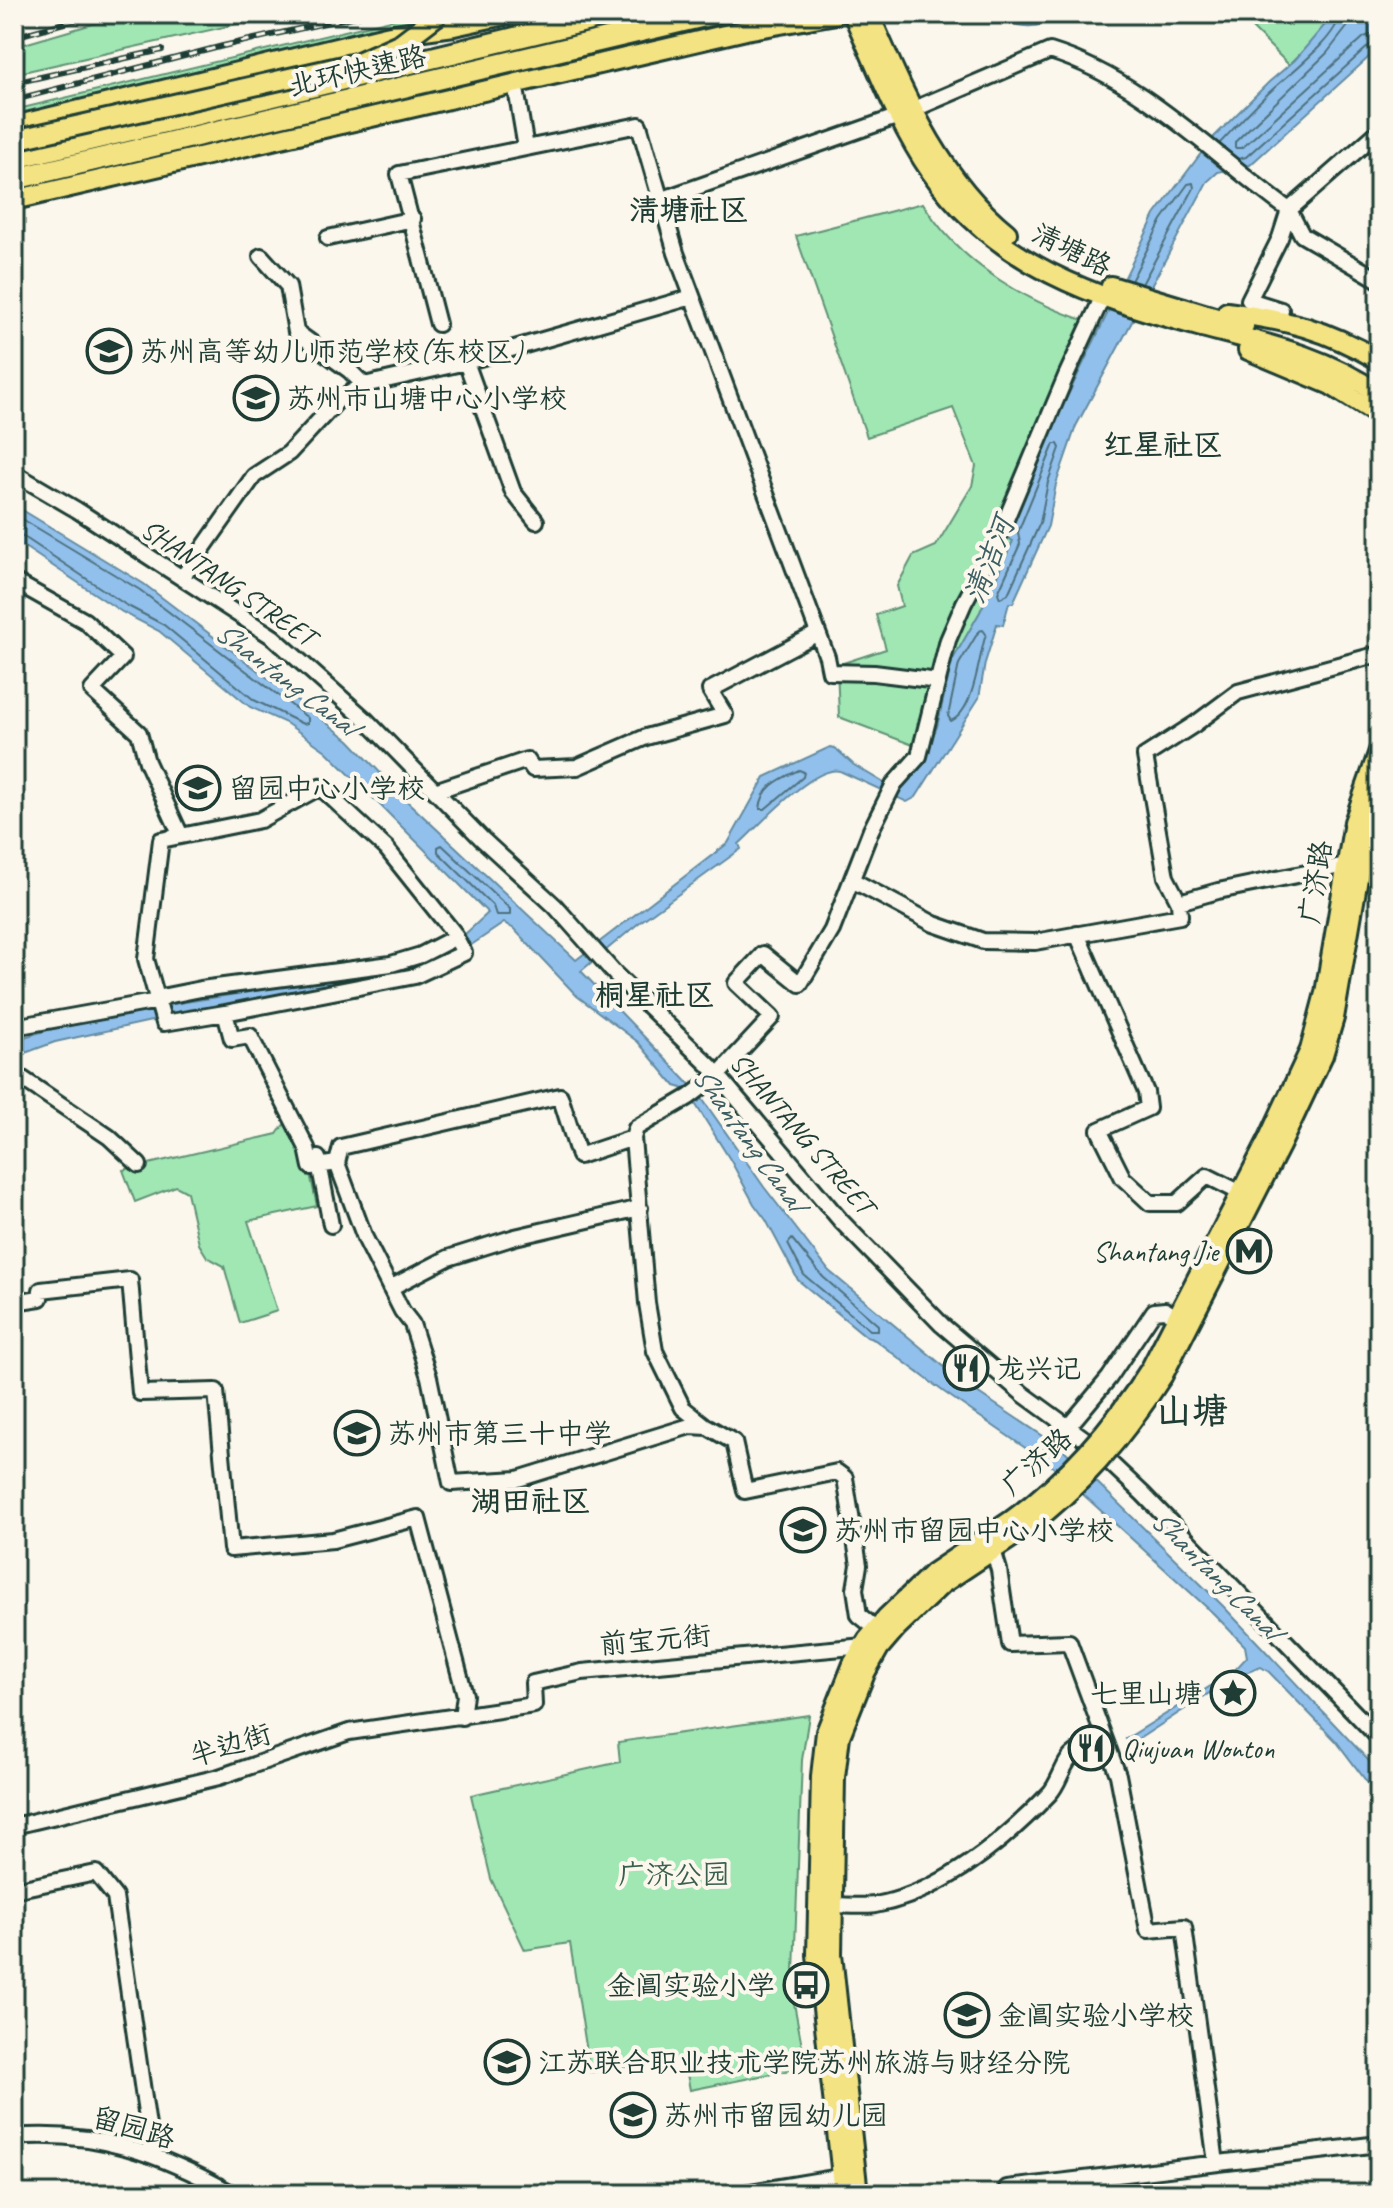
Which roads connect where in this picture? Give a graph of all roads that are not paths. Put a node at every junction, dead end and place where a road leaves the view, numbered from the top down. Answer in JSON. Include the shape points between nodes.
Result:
{"nodes":[{"id":1,"x":439,"y":14,"type":"edge"},
{"id":2,"x":509,"y":14,"type":"edge"},
{"id":3,"x":615,"y":14,"type":"edge"},
{"id":4,"x":711,"y":14,"type":"edge"},
{"id":5,"x":836,"y":14,"type":"edge"},
{"id":6,"x":853,"y":14,"type":"edge"},
{"id":7,"x":869,"y":14,"type":"edge"},
{"id":8,"x":515,"y":83,"type":"junction"},
{"id":9,"x":906,"y":113,"type":"junction"},
{"id":10,"x":14,"y":126,"type":"edge"},
{"id":11,"x":1379,"y":131,"type":"edge"},
{"id":12,"x":14,"y":140,"type":"edge"},
{"id":13,"x":526,"y":148,"type":"junction"},
{"id":14,"x":14,"y":158,"type":"edge"},
{"id":15,"x":14,"y":179,"type":"edge"},
{"id":16,"x":14,"y":200,"type":"edge"},
{"id":17,"x":660,"y":200,"type":"junction"},
{"id":18,"x":1289,"y":210,"type":"junction"},
{"id":19,"x":413,"y":219,"type":"junction"},
{"id":20,"x":328,"y":238,"type":"dead end"},
{"id":21,"x":261,"y":256,"type":"dead end"},
{"id":22,"x":1379,"y":280,"type":"edge"},
{"id":23,"x":1109,"y":294,"type":"junction"},
{"id":24,"x":692,"y":297,"type":"junction"},
{"id":25,"x":1174,"y":312,"type":"junction"},
{"id":26,"x":1278,"y":319,"type":"junction"},
{"id":27,"x":438,"y":324,"type":"dead end"},
{"id":28,"x":1314,"y":352,"type":"junction"},
{"id":29,"x":1379,"y":360,"type":"edge"},
{"id":30,"x":466,"y":362,"type":"junction"},
{"id":31,"x":1379,"y":381,"type":"edge"},
{"id":32,"x":364,"y":385,"type":"junction"},
{"id":33,"x":1379,"y":394,"type":"edge"},
{"id":34,"x":1379,"y":415,"type":"edge"},
{"id":35,"x":14,"y":473,"type":"edge"},
{"id":36,"x":536,"y":521,"type":"dead end"},
{"id":37,"x":182,"y":578,"type":"junction"},
{"id":38,"x":14,"y":581,"type":"edge"},
{"id":39,"x":818,"y":633,"type":"junction"},
{"id":40,"x":1379,"y":654,"type":"edge"},
{"id":41,"x":938,"y":681,"type":"junction"},
{"id":42,"x":1379,"y":751,"type":"edge"},
{"id":43,"x":1379,"y":788,"type":"edge"},
{"id":44,"x":435,"y":791,"type":"junction"},
{"id":45,"x":181,"y":836,"type":"junction"},
{"id":46,"x":163,"y":845,"type":"dead end"},
{"id":47,"x":1346,"y":865,"type":"junction"},
{"id":48,"x":852,"y":880,"type":"junction"},
{"id":49,"x":1179,"y":902,"type":"junction"},
{"id":50,"x":1077,"y":934,"type":"junction"},
{"id":51,"x":459,"y":943,"type":"junction"},
{"id":52,"x":161,"y":1000,"type":"junction"},
{"id":53,"x":228,"y":1015,"type":"junction"},
{"id":54,"x":14,"y":1027,"type":"edge"},
{"id":55,"x":14,"y":1073,"type":"edge"},
{"id":56,"x":718,"y":1075,"type":"junction"},
{"id":57,"x":633,"y":1138,"type":"junction"},
{"id":58,"x":337,"y":1163,"type":"junction"},
{"id":59,"x":139,"y":1165,"type":"dead end"},
{"id":60,"x":1241,"y":1193,"type":"junction"},
{"id":61,"x":640,"y":1208,"type":"junction"},
{"id":62,"x":331,"y":1225,"type":"dead end"},
{"id":63,"x":390,"y":1288,"type":"junction"},
{"id":64,"x":14,"y":1302,"type":"edge"},
{"id":65,"x":1178,"y":1318,"type":"junction"},
{"id":66,"x":1157,"y":1372,"type":"junction"},
{"id":67,"x":708,"y":1427,"type":"junction"},
{"id":68,"x":1068,"y":1427,"type":"junction"},
{"id":69,"x":1016,"y":1526,"type":"junction"},
{"id":70,"x":993,"y":1550,"type":"junction"},
{"id":71,"x":876,"y":1641,"type":"junction"},
{"id":72,"x":462,"y":1717,"type":"junction"},
{"id":73,"x":1379,"y":1738,"type":"edge"},
{"id":74,"x":1103,"y":1740,"type":"junction"},
{"id":75,"x":14,"y":1826,"type":"edge"},
{"id":76,"x":14,"y":1890,"type":"edge"},
{"id":77,"x":832,"y":1905,"type":"junction"},
{"id":78,"x":14,"y":2137,"type":"edge"},
{"id":79,"x":1379,"y":2144,"type":"edge"},
{"id":80,"x":152,"y":2154,"type":"junction"},
{"id":81,"x":1216,"y":2163,"type":"junction"},
{"id":82,"x":847,"y":2181,"type":"edge"},
{"id":83,"x":233,"y":2194,"type":"edge"},
{"id":84,"x":738,"y":2194,"type":"edge"},
{"id":85,"x":858,"y":2194,"type":"edge"},
{"id":86,"x":1007,"y":2194,"type":"edge"}],
"edges":[{"from":1,"to":12,"type":"main road","bridge":true,"via":[[401,43],[356,63]]},
{"from":2,"to":10,"type":"main road","via":[[394,34]]},
{"from":3,"to":14,"type":"highway","name":"北环快速路"},
{"from":4,"to":15,"type":"highway","name":"北环快速路"},
{"from":5,"to":8,"type":"main road"},
{"from":6,"to":9,"type":"main road","name":"清塘路"},
{"from":7,"to":9,"type":"main road","name":"清塘路"},
{"from":8,"to":13,"type":"street"},
{"from":8,"to":16,"type":"main road"},
{"from":9,"to":17,"type":"street"},
{"from":9,"to":18,"type":"street","via":[[1050,51],[1077,59],[1134,91]]},
{"from":9,"to":23,"type":"main road","name":"清塘路","via":[[939,183],[981,228],[1034,266],[1071,285]]},
{"from":11,"to":18,"type":"street"},
{"from":13,"to":17,"type":"street","via":[[639,125]]},
{"from":13,"to":19,"type":"street","via":[[399,174]]},
{"from":17,"to":24,"type":"street"},
{"from":18,"to":22,"type":"street","via":[[1302,235]]},
{"from":18,"to":26,"type":"street","via":[[1249,300],[1281,310]]},
{"from":19,"to":20,"type":"street"},
{"from":19,"to":27,"type":"street"},
{"from":21,"to":32,"type":"street","via":[[288,286],[296,332]]},
{"from":23,"to":25,"type":"main road","name":"清塘路"},
{"from":23,"to":41,"type":"street","via":[[1066,376],[954,628]]},
{"from":24,"to":30,"type":"street"},
{"from":24,"to":39,"type":"street"},
{"from":25,"to":26,"type":"main road"},
{"from":25,"to":28,"type":"main road","name":"清塘路"},
{"from":25,"to":34,"type":"main road","via":[[1331,385]]},
{"from":26,"to":29,"type":"main road","via":[[1333,335]]},
{"from":28,"to":31,"type":"main road","name":"清塘路"},
{"from":28,"to":33,"type":"main road","name":"清塘路"},
{"from":30,"to":32,"type":"street"},
{"from":30,"to":36,"type":"street","via":[[513,492]]},
{"from":32,"to":37,"type":"street","via":[[339,399],[289,453],[254,476]]},
{"from":35,"to":37,"type":"street","name":"SHANTANG STREET"},
{"from":37,"to":44,"type":"street","name":"SHANTANG STREET","via":[[273,637]]},
{"from":38,"to":45,"type":"street","via":[[85,621],[123,657],[92,690],[139,733]]},
{"from":39,"to":41,"type":"street","via":[[830,672]]},
{"from":39,"to":44,"type":"street","via":[[710,690],[725,715],[646,737],[577,767],[533,769],[527,760]]},
{"from":40,"to":49,"type":"street","via":[[1238,692],[1145,756],[1166,877]]},
{"from":41,"to":48,"type":"street","via":[[919,756],[892,789]]},
{"from":42,"to":47,"type":"main road","name":"广济路","via":[[1357,808]]},
{"from":43,"to":66,"type":"main road","name":"广济路","via":[[1323,1055],[1274,1160]]},
{"from":44,"to":56,"type":"street","name":"SHANTANG STREET"},
{"from":45,"to":51,"type":"street","via":[[260,820],[320,787],[386,848]]},
{"from":45,"to":52,"type":"street","via":[[161,840],[146,959]]},
{"from":46,"to":52,"type":"street","via":[[155,962]]},
{"from":47,"to":49,"type":"street"},
{"from":47,"to":60,"type":"main road","name":"广济路","via":[[1310,1050]]},
{"from":48,"to":50,"type":"street","via":[[934,924],[983,941],[1035,942]]},
{"from":48,"to":56,"type":"street","via":[[832,930],[800,984],[763,954],[736,983],[772,1017]]},
{"from":49,"to":50,"type":"street","via":[[1180,916]]},
{"from":50,"to":60,"type":"street","via":[[1146,1092],[1148,1108],[1099,1130],[1123,1178],[1150,1203],[1177,1203],[1207,1176]]},
{"from":51,"to":52,"type":"street","via":[[391,964]]},
{"from":51,"to":53,"type":"street","via":[[432,970],[415,976]]},
{"from":52,"to":53,"type":"street","via":[[165,1024]]},
{"from":52,"to":54,"type":"street"},
{"from":53,"to":58,"type":"street","via":[[232,1039],[250,1036],[307,1148],[311,1167]]},
{"from":53,"to":62,"type":"street","via":[[237,1043],[262,1037],[315,1145]]},
{"from":55,"to":59,"type":"street","via":[[109,1137]]},
{"from":56,"to":57,"type":"street","via":[[636,1128]]},
{"from":56,"to":68,"type":"street","name":"SHANTANG STREET","via":[[841,1221],[942,1325]]},
{"from":57,"to":58,"type":"street","via":[[579,1156],[560,1096],[341,1147]]},
{"from":57,"to":61,"type":"street"},
{"from":58,"to":63,"type":"street"},
{"from":60,"to":65,"type":"main road","name":"广济路"},
{"from":61,"to":63,"type":"street","via":[[448,1258]]},
{"from":61,"to":67,"type":"street","via":[[655,1351],[683,1408]]},
{"from":63,"to":67,"type":"street","via":[[412,1324],[429,1377],[451,1483],[518,1479],[690,1426]]},
{"from":64,"to":72,"type":"street","via":[[40,1298],[41,1290],[130,1280],[140,1393],[216,1391],[231,1549],[333,1540],[418,1518],[465,1695]]},
{"from":65,"to":66,"type":"main road","name":"广济路"},
{"from":65,"to":68,"type":"street","via":[[1165,1310],[1154,1311]]},
{"from":66,"to":69,"type":"main road","name":"广济路","bridge":true,"via":[[1135,1418],[1092,1470],[1056,1505]]},
{"from":67,"to":71,"type":"street","via":[[734,1442],[745,1491],[837,1472],[845,1478],[859,1565],[859,1615]]},
{"from":68,"to":73,"type":"street","name":"SHANTANG STREET","via":[[1143,1494]]},
{"from":69,"to":70,"type":"main road","name":"广济路"},
{"from":69,"to":71,"type":"main road","name":"广济路","via":[[928,1576]]},
{"from":70,"to":71,"type":"main road","name":"广济路","via":[[937,1588]]},
{"from":70,"to":74,"type":"street","via":[[1010,1644],[1069,1642]]},
{"from":71,"to":72,"type":"street","name":"前宝元街","via":[[582,1672],[533,1683],[534,1705]]},
{"from":71,"to":77,"type":"main road","name":"广济路","via":[[838,1743]]},
{"from":71,"to":82,"type":"main road","name":"广济路","via":[[843,1686],[824,1740],[821,1776],[817,1955]]},
{"from":72,"to":75,"type":"street","name":"半边街","via":[[349,1732],[219,1777]]},
{"from":74,"to":77,"type":"street","via":[[1073,1754],[1052,1791],[964,1867],[890,1901]]},
{"from":74,"to":81,"type":"street","via":[[1118,1775],[1148,1930],[1184,1927]]},
{"from":76,"to":80,"type":"street","via":[[96,1873],[115,1897]]},
{"from":77,"to":82,"type":"main road","name":"广济路"},
{"from":78,"to":80,"type":"street","name":"留园路","via":[[88,2138]]},
{"from":79,"to":81,"type":"street"},
{"from":80,"to":83,"type":"street","name":"留园路"},
{"from":81,"to":86,"type":"street","via":[[1007,2188]]},
{"from":82,"to":84,"type":"street"},
{"from":82,"to":85,"type":"main road","name":"广济路"}]}
